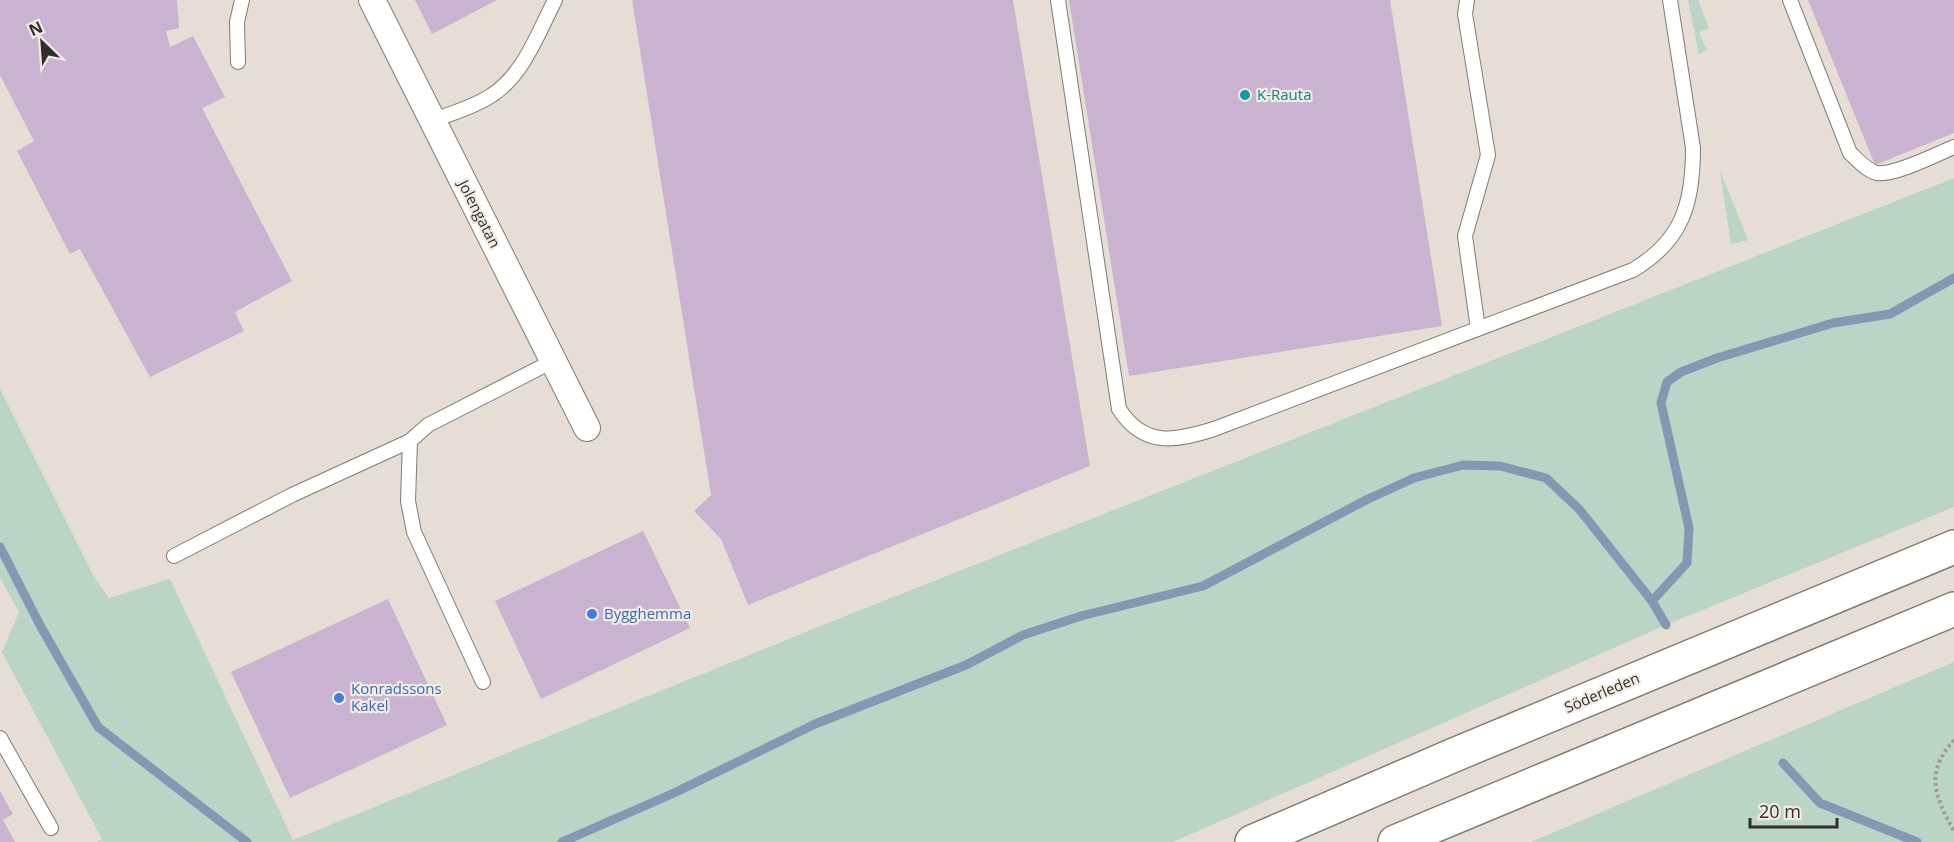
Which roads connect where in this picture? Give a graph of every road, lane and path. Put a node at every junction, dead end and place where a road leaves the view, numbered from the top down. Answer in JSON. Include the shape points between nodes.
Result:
{"nodes":[{"id":1,"x":242,"y":0,"type":"edge"},
{"id":2,"x":372,"y":0,"type":"edge"},
{"id":3,"x":555,"y":0,"type":"edge"},
{"id":4,"x":1058,"y":0,"type":"edge"},
{"id":5,"x":1467,"y":0,"type":"edge"},
{"id":6,"x":1670,"y":0,"type":"edge"},
{"id":7,"x":1790,"y":0,"type":"edge"},
{"id":8,"x":238,"y":62,"type":"dead end"},
{"id":9,"x":432,"y":121,"type":"junction"},
{"id":10,"x":1954,"y":147,"type":"edge"},
{"id":11,"x":1478,"y":329,"type":"junction"},
{"id":12,"x":553,"y":361,"type":"junction"},
{"id":13,"x":587,"y":428,"type":"dead end"},
{"id":14,"x":410,"y":441,"type":"junction"},
{"id":15,"x":1954,"y":547,"type":"edge"},
{"id":16,"x":174,"y":556,"type":"dead end"},
{"id":17,"x":1954,"y":609,"type":"edge"},
{"id":18,"x":483,"y":682,"type":"dead end"},
{"id":19,"x":0,"y":738,"type":"edge"},
{"id":20,"x":1954,"y":740,"type":"edge"},
{"id":21,"x":51,"y":828,"type":"dead end"},
{"id":22,"x":1954,"y":831,"type":"edge"},
{"id":23,"x":1252,"y":842,"type":"edge"},
{"id":24,"x":1395,"y":842,"type":"edge"}],
"edges":[{"from":1,"to":8,"type":"lane","via":[[237,22]]},
{"from":2,"to":9,"type":"street","name":"Jolengatan"},
{"from":3,"to":9,"type":"lane","via":[[526,59],[506,83],[491,96]]},
{"from":4,"to":11,"type":"lane","via":[[1119,409],[1126,420],[1151,436],[1182,439]]},
{"from":5,"to":11,"type":"lane","via":[[1465,14],[1488,155],[1465,236]]},
{"from":6,"to":11,"type":"lane","via":[[1693,148],[1691,186],[1677,232],[1650,260],[1633,270]]},
{"from":7,"to":10,"type":"lane","via":[[1850,153],[1864,166],[1877,173],[1892,171]]},
{"from":9,"to":12,"type":"street","name":"Jolengatan"},
{"from":12,"to":13,"type":"street","name":"Jolengatan"},
{"from":12,"to":14,"type":"lane","via":[[428,425]]},
{"from":14,"to":16,"type":"lane","via":[[292,495]]},
{"from":14,"to":18,"type":"lane","via":[[408,501],[414,532]]},
{"from":15,"to":23,"type":"highway","name":"Söderleden"},
{"from":17,"to":24,"type":"highway"},
{"from":19,"to":21,"type":"lane"},
{"from":20,"to":22,"type":"path","via":[[1939,761],[1934,782]]}]}
